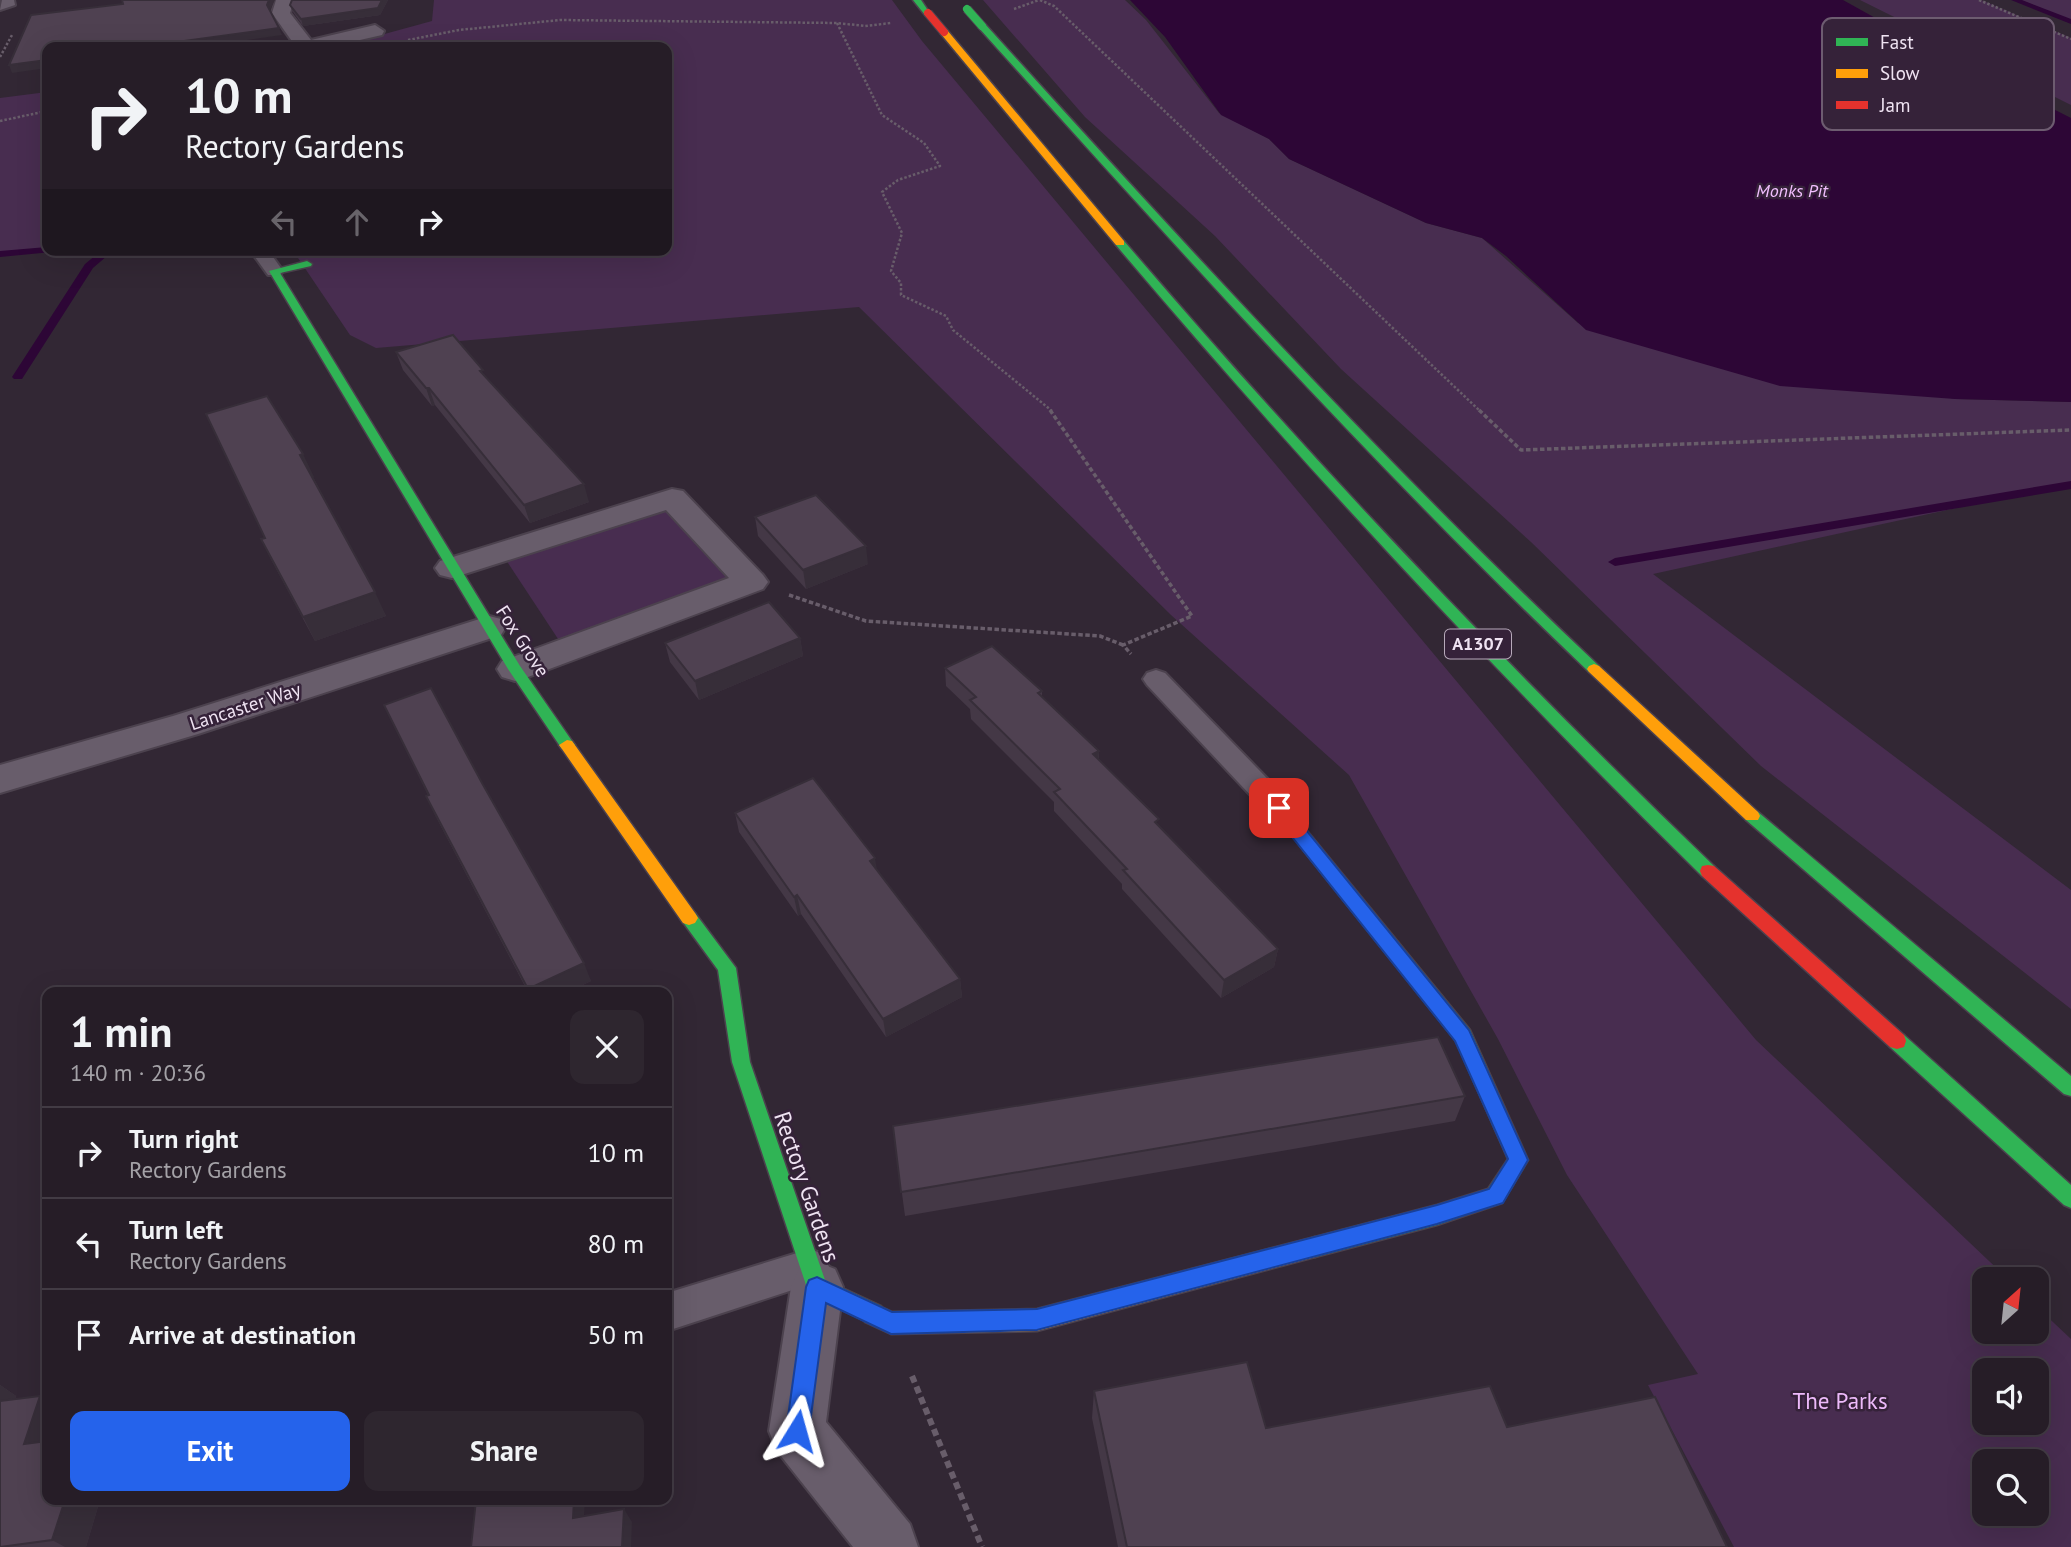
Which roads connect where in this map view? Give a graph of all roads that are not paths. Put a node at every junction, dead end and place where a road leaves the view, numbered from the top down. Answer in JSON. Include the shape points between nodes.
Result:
{"nodes":[{"id":1,"x":8,"y":0,"type":"edge"},
{"id":2,"x":285,"y":0,"type":"edge"},
{"id":3,"x":917,"y":0,"type":"edge"},
{"id":4,"x":962,"y":4,"type":"edge"},
{"id":5,"x":0,"y":6,"type":"edge"},
{"id":6,"x":375,"y":31,"type":"dead end"},
{"id":7,"x":302,"y":42,"type":"edge"},
{"id":8,"x":328,"y":42,"type":"edge"},
{"id":9,"x":263,"y":256,"type":"edge"},
{"id":10,"x":307,"y":264,"type":"dead end"},
{"id":11,"x":274,"y":271,"type":"junction"},
{"id":12,"x":452,"y":568,"type":"junction"},
{"id":13,"x":489,"y":627,"type":"junction"},
{"id":14,"x":515,"y":669,"type":"junction"},
{"id":15,"x":1156,"y":679,"type":"road end"},
{"id":16,"x":0,"y":779,"type":"edge"},
{"id":17,"x":1279,"y":808,"type":"joint"},
{"id":18,"x":741,"y":1062,"type":"joint"},
{"id":19,"x":2071,"y":1088,"type":"edge"},
{"id":20,"x":2071,"y":1199,"type":"edge"},
{"id":21,"x":814,"y":1277,"type":"junction"},
{"id":22,"x":672,"y":1311,"type":"edge"},
{"id":23,"x":889,"y":1545,"type":"dead end"}],
"edges":[{"from":1,"to":5,"type":"lane","via":[[8,5]]},
{"from":2,"to":7,"type":"street","via":[[281,13]]},
{"from":3,"to":20,"type":"main road","number":"A1307","bridge":true,"via":[[1179,313],[1466,632],[1707,870]]},
{"from":4,"to":19,"type":"main road","number":"A1307","bridge":true,"via":[[1224,293],[1531,611],[1769,832]]},
{"from":6,"to":8,"type":"street"},
{"from":9,"to":11,"type":"lane"},
{"from":10,"to":11,"type":"main road"},
{"from":11,"to":12,"type":"main road","name":"Fox Grove"},
{"from":12,"to":13,"type":"main road","name":"Fox Grove"},
{"from":12,"to":14,"type":"street","via":[[671,498],[751,582]]},
{"from":13,"to":14,"type":"main road","name":"Fox Grove"},
{"from":13,"to":16,"type":"street","name":"Lancaster Way"},
{"from":14,"to":18,"type":"main road","name":"Fox Grove","via":[[659,879],[727,968]]},
{"from":15,"to":17,"type":"lane"},
{"from":17,"to":21,"type":"main road","name":"Rectory Gardens","via":[[1463,1036],[1518,1160],[1496,1196],[1037,1320],[891,1323]]},
{"from":18,"to":21,"type":"main road","name":"Rectory Gardens"},
{"from":21,"to":22,"type":"lane"},
{"from":21,"to":23,"type":"street","via":[[797,1431]]}]}
